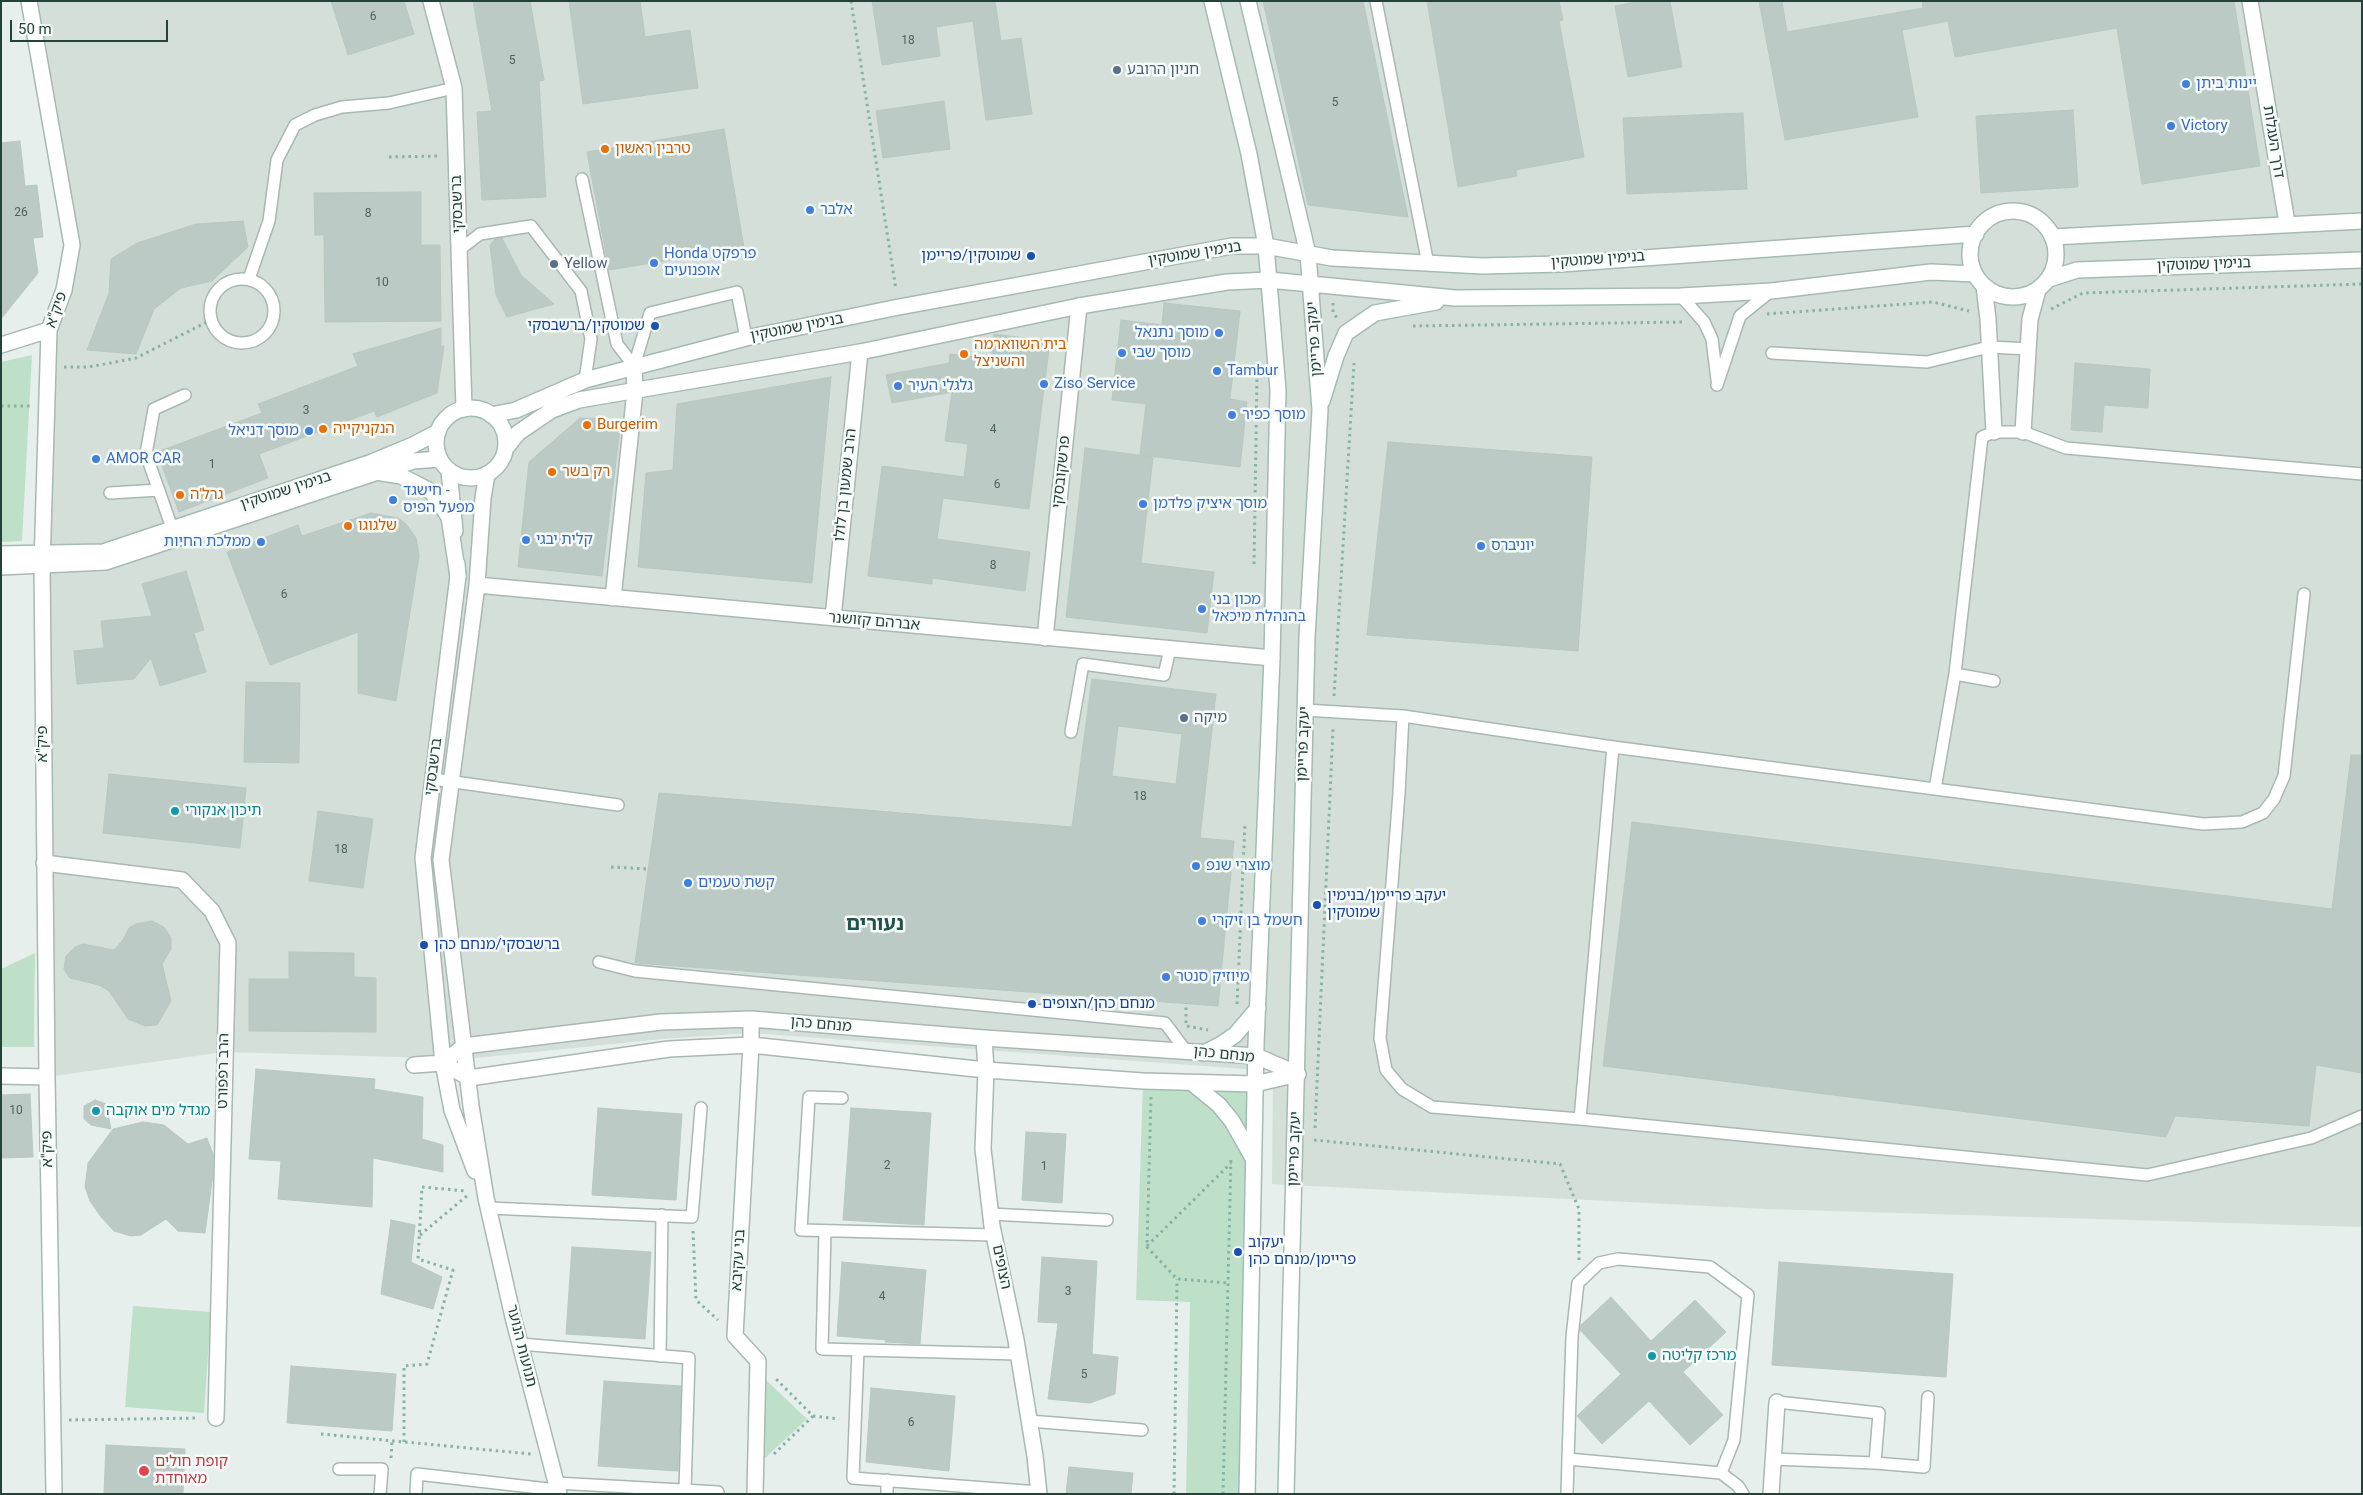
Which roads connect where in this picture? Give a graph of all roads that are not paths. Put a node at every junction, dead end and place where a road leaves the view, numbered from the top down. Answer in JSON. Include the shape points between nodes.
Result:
{"nodes":[{"id":1,"x":29,"y":1,"type":"edge"},
{"id":2,"x":431,"y":1,"type":"edge"},
{"id":3,"x":1212,"y":1,"type":"edge"},
{"id":4,"x":1248,"y":1,"type":"edge"},
{"id":5,"x":1376,"y":1,"type":"edge"},
{"id":6,"x":2250,"y":1,"type":"edge"},
{"id":7,"x":454,"y":88,"type":"junction"},
{"id":8,"x":582,"y":179,"type":"dead end"},
{"id":9,"x":2362,"y":221,"type":"edge"},
{"id":10,"x":2287,"y":223,"type":"junction"},
{"id":11,"x":1976,"y":234,"type":"junction"},
{"id":12,"x":2052,"y":237,"type":"junction"},
{"id":13,"x":1266,"y":246,"type":"junction"},
{"id":14,"x":459,"y":250,"type":"junction"},
{"id":15,"x":1308,"y":254,"type":"junction"},
{"id":16,"x":2362,"y":260,"type":"edge"},
{"id":17,"x":1428,"y":264,"type":"junction"},
{"id":18,"x":249,"y":279,"type":"junction"},
{"id":19,"x":1270,"y":280,"type":"junction"},
{"id":20,"x":1980,"y":280,"type":"junction"},
{"id":21,"x":2044,"y":284,"type":"junction"},
{"id":22,"x":1311,"y":286,"type":"junction"},
{"id":23,"x":1771,"y":291,"type":"junction"},
{"id":24,"x":1680,"y":296,"type":"junction"},
{"id":25,"x":1455,"y":298,"type":"junction"},
{"id":26,"x":1079,"y":306,"type":"junction"},
{"id":27,"x":49,"y":330,"type":"junction"},
{"id":28,"x":746,"y":338,"type":"junction"},
{"id":29,"x":1,"y":345,"type":"edge"},
{"id":30,"x":1989,"y":347,"type":"junction"},
{"id":31,"x":2029,"y":348,"type":"junction"},
{"id":32,"x":860,"y":352,"type":"junction"},
{"id":33,"x":1772,"y":353,"type":"dead end"},
{"id":34,"x":634,"y":366,"type":"junction"},
{"id":35,"x":585,"y":380,"type":"junction"},
{"id":36,"x":635,"y":391,"type":"junction"},
{"id":37,"x":185,"y":395,"type":"dead end"},
{"id":38,"x":464,"y":409,"type":"junction"},
{"id":39,"x":1320,"y":410,"type":"junction"},
{"id":40,"x":491,"y":415,"type":"junction"},
{"id":41,"x":438,"y":432,"type":"junction"},
{"id":42,"x":1994,"y":432,"type":"junction"},
{"id":43,"x":2023,"y":432,"type":"junction"},
{"id":44,"x":506,"y":448,"type":"junction"},
{"id":45,"x":445,"y":465,"type":"junction"},
{"id":46,"x":378,"y":472,"type":"junction"},
{"id":47,"x":487,"y":474,"type":"junction"},
{"id":48,"x":2362,"y":474,"type":"edge"},
{"id":49,"x":159,"y":490,"type":"junction"},
{"id":50,"x":110,"y":493,"type":"dead end"},
{"id":51,"x":172,"y":528,"type":"junction"},
{"id":52,"x":1,"y":554,"type":"edge"},
{"id":53,"x":42,"y":559,"type":"junction"},
{"id":54,"x":1,"y":567,"type":"edge"},
{"id":55,"x":458,"y":576,"type":"junction"},
{"id":56,"x":477,"y":586,"type":"junction"},
{"id":57,"x":2304,"y":594,"type":"dead end"},
{"id":58,"x":613,"y":598,"type":"junction"},
{"id":59,"x":833,"y":618,"type":"junction"},
{"id":60,"x":1045,"y":638,"type":"junction"},
{"id":61,"x":1170,"y":649,"type":"junction"},
{"id":62,"x":1272,"y":658,"type":"junction"},
{"id":63,"x":1955,"y":674,"type":"junction"},
{"id":64,"x":1994,"y":681,"type":"dead end"},
{"id":65,"x":1305,"y":710,"type":"junction"},
{"id":66,"x":1403,"y":716,"type":"junction"},
{"id":67,"x":1071,"y":732,"type":"dead end"},
{"id":68,"x":1613,"y":747,"type":"junction"},
{"id":69,"x":433,"y":779,"type":"junction"},
{"id":70,"x":451,"y":783,"type":"junction"},
{"id":71,"x":1935,"y":789,"type":"junction"},
{"id":72,"x":618,"y":805,"type":"dead end"},
{"id":73,"x":44,"y":863,"type":"junction"},
{"id":74,"x":599,"y":962,"type":"dead end"},
{"id":75,"x":1258,"y":1008,"type":"junction"},
{"id":76,"x":751,"y":1019,"type":"junction"},
{"id":77,"x":984,"y":1038,"type":"junction"},
{"id":78,"x":752,"y":1045,"type":"junction"},
{"id":79,"x":464,"y":1046,"type":"junction"},
{"id":80,"x":1186,"y":1051,"type":"junction"},
{"id":81,"x":1204,"y":1052,"type":"junction"},
{"id":82,"x":1256,"y":1056,"type":"junction"},
{"id":83,"x":443,"y":1063,"type":"junction"},
{"id":84,"x":414,"y":1065,"type":"dead end"},
{"id":85,"x":986,"y":1070,"type":"junction"},
{"id":86,"x":1298,"y":1074,"type":"junction"},
{"id":87,"x":1,"y":1076,"type":"edge"},
{"id":88,"x":47,"y":1077,"type":"junction"},
{"id":89,"x":469,"y":1078,"type":"junction"},
{"id":90,"x":1192,"y":1083,"type":"junction"},
{"id":91,"x":1255,"y":1084,"type":"junction"},
{"id":92,"x":842,"y":1098,"type":"dead end"},
{"id":93,"x":700,"y":1108,"type":"dead end"},
{"id":94,"x":2362,"y":1116,"type":"edge"},
{"id":95,"x":1580,"y":1118,"type":"junction"},
{"id":96,"x":1254,"y":1159,"type":"junction"},
{"id":97,"x":488,"y":1203,"type":"junction"},
{"id":98,"x":990,"y":1214,"type":"junction"},
{"id":99,"x":662,"y":1215,"type":"junction"},
{"id":100,"x":1107,"y":1220,"type":"dead end"},
{"id":101,"x":825,"y":1231,"type":"junction"},
{"id":102,"x":994,"y":1235,"type":"junction"},
{"id":103,"x":520,"y":1344,"type":"junction"},
{"id":104,"x":858,"y":1350,"type":"junction"},
{"id":105,"x":1018,"y":1354,"type":"junction"},
{"id":106,"x":660,"y":1356,"type":"junction"},
{"id":107,"x":1928,"y":1397,"type":"dead end"},
{"id":108,"x":1777,"y":1402,"type":"joint"},
{"id":109,"x":216,"y":1418,"type":"road end"},
{"id":110,"x":1029,"y":1421,"type":"junction"},
{"id":111,"x":1142,"y":1430,"type":"dead end"},
{"id":112,"x":1568,"y":1459,"type":"junction"},
{"id":113,"x":1772,"y":1459,"type":"junction"},
{"id":114,"x":1875,"y":1463,"type":"junction"},
{"id":115,"x":339,"y":1469,"type":"dead end"},
{"id":116,"x":1721,"y":1473,"type":"junction"},
{"id":117,"x":887,"y":1480,"type":"junction"},
{"id":118,"x":557,"y":1489,"type":"edge"},
{"id":119,"x":686,"y":1490,"type":"junction"},
{"id":120,"x":1039,"y":1493,"type":"edge"},
{"id":121,"x":54,"y":1494,"type":"edge"},
{"id":122,"x":380,"y":1494,"type":"edge"},
{"id":123,"x":416,"y":1494,"type":"edge"},
{"id":124,"x":718,"y":1494,"type":"edge"},
{"id":125,"x":755,"y":1494,"type":"edge"},
{"id":126,"x":886,"y":1494,"type":"edge"},
{"id":127,"x":1247,"y":1494,"type":"edge"},
{"id":128,"x":1286,"y":1494,"type":"edge"},
{"id":129,"x":1567,"y":1494,"type":"edge"},
{"id":130,"x":1743,"y":1494,"type":"edge"},
{"id":131,"x":1771,"y":1494,"type":"edge"}],
"edges":[{"from":1,"to":27,"type":"street","name":"פיק\"א","via":[[72,245],[64,290]]},
{"from":2,"to":7,"type":"street","name":"ברשבסקי"},
{"from":3,"to":13,"type":"street","via":[[1249,154]]},
{"from":4,"to":15,"type":"street","name":"יעקב פריימן"},
{"from":5,"to":17,"type":"lane"},
{"from":6,"to":10,"type":"street","name":"דרך העגלות"},
{"from":7,"to":14,"type":"street","name":"ברשבסקי"},
{"from":7,"to":18,"type":"lane","via":[[389,103],[342,107],[295,125],[276,160],[269,221]]},
{"from":8,"to":34,"type":"lane","via":[[617,344]]},
{"from":9,"to":10,"type":"street"},
{"from":10,"to":12,"type":"street"},
{"from":11,"to":12,"type":"street","via":[[1995,215],[2022,212],[2045,226]]},
{"from":11,"to":17,"type":"street","name":"בנימין שמוטקין","via":[[1561,264]]},
{"from":11,"to":20,"type":"street","via":[[1971,246],[1971,260]]},
{"from":12,"to":21,"type":"street","via":[[2056,251],[2055,266]]},
{"from":13,"to":15,"type":"street","name":"בנימין שמוטקין"},
{"from":13,"to":19,"type":"street"},
{"from":13,"to":28,"type":"street","name":"בנימין שמוטקין","via":[[1232,246]]},
{"from":14,"to":35,"type":"lane","via":[[480,234],[532,226],[581,291],[591,339]]},
{"from":14,"to":38,"type":"street","name":"ברשבסקי"},
{"from":15,"to":17,"type":"street","name":"בנימין שמוטקין"},
{"from":15,"to":22,"type":"street","name":"יעקב פריימן"},
{"from":16,"to":21,"type":"street","name":"בנימין שמוטקין","via":[[2077,270]]},
{"from":18,"to":18,"type":"lane","via":[[258,283],[272,298],[273,318],[263,335],[245,343],[234,342],[216,330],[211,320],[212,300],[218,288],[232,280]]},
{"from":19,"to":22,"type":"street"},
{"from":19,"to":26,"type":"street","via":[[1227,282]]},
{"from":19,"to":62,"type":"street","via":[[1278,390]]},
{"from":20,"to":21,"type":"street","via":[[1996,294],[2011,298],[2025,296]]},
{"from":20,"to":23,"type":"street","via":[[1931,272]]},
{"from":20,"to":30,"type":"street","via":[[1988,319]]},
{"from":21,"to":31,"type":"street","via":[[2030,319]]},
{"from":22,"to":25,"type":"street"},
{"from":22,"to":39,"type":"street","name":"יעקב פריימן"},
{"from":23,"to":24,"type":"street"},
{"from":23,"to":24,"type":"lane","via":[[1740,316],[1718,384],[1712,339],[1704,322]]},
{"from":24,"to":25,"type":"street"},
{"from":25,"to":39,"type":"street","via":[[1375,313],[1346,333]]},
{"from":26,"to":32,"type":"street"},
{"from":26,"to":60,"type":"street","name":"פרשקובסקי"},
{"from":27,"to":29,"type":"street"},
{"from":27,"to":53,"type":"street","name":"פיק\"א"},
{"from":28,"to":34,"type":"street","name":"בנימין שמוטקין"},
{"from":28,"to":34,"type":"lane","via":[[737,292],[650,313]]},
{"from":30,"to":31,"type":"lane"},
{"from":30,"to":33,"type":"lane","via":[[1927,362]]},
{"from":30,"to":42,"type":"street"},
{"from":31,"to":43,"type":"street"},
{"from":32,"to":36,"type":"street"},
{"from":32,"to":59,"type":"street","name":"הרב שמעון בן לולו"},
{"from":34,"to":35,"type":"street","name":"בנימין שמוטקין"},
{"from":34,"to":36,"type":"street"},
{"from":35,"to":40,"type":"street","name":"בנימין שמוטקין","via":[[516,410]]},
{"from":36,"to":44,"type":"street","via":[[579,400],[552,410],[518,433]]},
{"from":36,"to":58,"type":"street"},
{"from":37,"to":49,"type":"lane","via":[[154,409],[146,454]]},
{"from":38,"to":40,"type":"street","via":[[478,409]]},
{"from":38,"to":41,"type":"street","via":[[448,417]]},
{"from":39,"to":65,"type":"street","name":"יעקב פריימן"},
{"from":40,"to":44,"type":"street","via":[[503,429]]},
{"from":41,"to":45,"type":"street","via":[[436,441]]},
{"from":41,"to":51,"type":"street","name":"בנימין שמוטקין","via":[[372,462]]},
{"from":42,"to":43,"type":"lane"},
{"from":42,"to":63,"type":"lane","via":[[1982,437]]},
{"from":43,"to":48,"type":"lane","via":[[2066,448]]},
{"from":44,"to":47,"type":"street","via":[[500,464]]},
{"from":45,"to":46,"type":"street","name":"בנימין שמוטקין","via":[[414,461]]},
{"from":45,"to":47,"type":"street","via":[[464,478]]},
{"from":45,"to":55,"type":"street","name":"ברשבסקי"},
{"from":46,"to":53,"type":"street","name":"בנימין שמוטקין","via":[[106,562]]},
{"from":46,"to":55,"type":"street","via":[[401,476],[432,492],[449,517]]},
{"from":47,"to":56,"type":"street","name":"ברשבסקי"},
{"from":49,"to":50,"type":"lane"},
{"from":49,"to":51,"type":"lane"},
{"from":51,"to":53,"type":"street","name":"בנימין שמוטקין","via":[[103,552]]},
{"from":52,"to":53,"type":"street"},
{"from":53,"to":54,"type":"street"},
{"from":53,"to":73,"type":"street","name":"פיק\"א"},
{"from":55,"to":69,"type":"street","name":"ברשבסקי"},
{"from":56,"to":58,"type":"street","name":"אברהם קזושנר"},
{"from":56,"to":70,"type":"street","name":"ברשבסקי"},
{"from":57,"to":71,"type":"lane","via":[[2284,776],[2274,799],[2263,812],[2242,822],[2203,824]]},
{"from":58,"to":59,"type":"street","name":"אברהם קזושנר"},
{"from":59,"to":60,"type":"street","name":"אברהם קזושנר"},
{"from":60,"to":61,"type":"street","name":"אברהם קזושנר"},
{"from":61,"to":62,"type":"street","name":"אברהם קזושנר"},
{"from":61,"to":67,"type":"lane","via":[[1164,675],[1083,664]]},
{"from":62,"to":75,"type":"street"},
{"from":63,"to":64,"type":"lane"},
{"from":63,"to":71,"type":"lane"},
{"from":65,"to":66,"type":"lane"},
{"from":65,"to":86,"type":"street","name":"יעקב פריימן"},
{"from":66,"to":68,"type":"lane"},
{"from":66,"to":95,"type":"lane","via":[[1380,1038],[1386,1070],[1402,1089],[1432,1107]]},
{"from":68,"to":71,"type":"lane"},
{"from":68,"to":95,"type":"lane"},
{"from":69,"to":70,"type":"lane"},
{"from":69,"to":83,"type":"street","name":"ברשבסקי","via":[[423,858]]},
{"from":70,"to":72,"type":"lane"},
{"from":70,"to":79,"type":"street","name":"ברשבסקי","via":[[441,860]]},
{"from":73,"to":88,"type":"street","name":"פיק\"א"},
{"from":73,"to":109,"type":"street","name":"הרב רפפורט","via":[[182,880],[212,911],[228,943]]},
{"from":74,"to":80,"type":"lane","via":[[636,971],[1165,1023]]},
{"from":75,"to":81,"type":"street","via":[[1236,1035]]},
{"from":75,"to":82,"type":"street"},
{"from":76,"to":77,"type":"street","name":"מנחם כהן"},
{"from":76,"to":78,"type":"street","name":"בני עקיבא"},
{"from":76,"to":79,"type":"street","name":"מנחם כהן","via":[[661,1022]]},
{"from":77,"to":80,"type":"street","name":"מנחם כהן"},
{"from":77,"to":85,"type":"street","name":"הצופים"},
{"from":78,"to":85,"type":"street","name":"מנחם כהן"},
{"from":78,"to":89,"type":"street","name":"מנחם כהן","via":[[670,1049]]},
{"from":78,"to":125,"type":"street","name":"בני עקיבא","via":[[735,1336],[758,1361]]},
{"from":79,"to":83,"type":"street"},
{"from":79,"to":89,"type":"street","name":"תנועות הנוער"},
{"from":80,"to":81,"type":"street","name":"מנחם כהן"},
{"from":81,"to":82,"type":"street","name":"מנחם כהן"},
{"from":82,"to":86,"type":"street","name":"מנחם כהן"},
{"from":82,"to":91,"type":"street"},
{"from":83,"to":84,"type":"street"},
{"from":83,"to":89,"type":"street"},
{"from":83,"to":97,"type":"street","name":"תנועות הנוער","via":[[452,1110]]},
{"from":85,"to":90,"type":"street","name":"מנחם כהן"},
{"from":85,"to":98,"type":"street","name":"הצופים","via":[[983,1149]]},
{"from":86,"to":91,"type":"street","name":"מנחם כהן"},
{"from":86,"to":128,"type":"street","name":"יעקב פריימן"},
{"from":87,"to":88,"type":"street"},
{"from":88,"to":121,"type":"street","name":"פיק\"א"},
{"from":89,"to":97,"type":"street","name":"תנועות הנוער"},
{"from":90,"to":91,"type":"street","name":"מנחם כהן"},
{"from":90,"to":96,"type":"street","via":[[1219,1105]]},
{"from":91,"to":96,"type":"street"},
{"from":92,"to":101,"type":"lane","via":[[809,1097],[801,1230]]},
{"from":93,"to":99,"type":"lane","via":[[692,1217]]},
{"from":94,"to":95,"type":"lane","via":[[2311,1138],[2146,1174]]},
{"from":96,"to":127,"type":"street"},
{"from":97,"to":99,"type":"lane"},
{"from":97,"to":103,"type":"street","name":"תנועות הנוער"},
{"from":98,"to":100,"type":"lane"},
{"from":98,"to":102,"type":"street","name":"הצופים"},
{"from":99,"to":106,"type":"lane"},
{"from":101,"to":102,"type":"lane"},
{"from":101,"to":104,"type":"lane","via":[[822,1350]]},
{"from":102,"to":105,"type":"street","name":"הצופים"},
{"from":103,"to":106,"type":"lane"},
{"from":103,"to":118,"type":"street","name":"תנועות הנוער"},
{"from":104,"to":105,"type":"lane"},
{"from":104,"to":117,"type":"lane","via":[[853,1478]]},
{"from":105,"to":110,"type":"street","name":"הצופים"},
{"from":106,"to":119,"type":"lane","via":[[689,1358]]},
{"from":107,"to":114,"type":"lane","via":[[1924,1467]]},
{"from":108,"to":113,"type":"street"},
{"from":108,"to":114,"type":"lane","via":[[1879,1413]]},
{"from":110,"to":111,"type":"lane"},
{"from":110,"to":120,"type":"street","name":"הצופים"},
{"from":112,"to":116,"type":"lane"},
{"from":112,"to":116,"type":"lane","via":[[1572,1337],[1578,1283],[1600,1263],[1618,1259],[1710,1267],[1748,1295],[1734,1440]]},
{"from":112,"to":129,"type":"lane"},
{"from":113,"to":114,"type":"lane"},
{"from":113,"to":131,"type":"street"},
{"from":115,"to":122,"type":"lane","via":[[382,1469]]},
{"from":116,"to":130,"type":"lane"},
{"from":117,"to":120,"type":"lane"},
{"from":117,"to":126,"type":"lane"},
{"from":118,"to":119,"type":"lane"},
{"from":118,"to":123,"type":"lane","via":[[417,1474]]},
{"from":119,"to":124,"type":"lane"}]}
